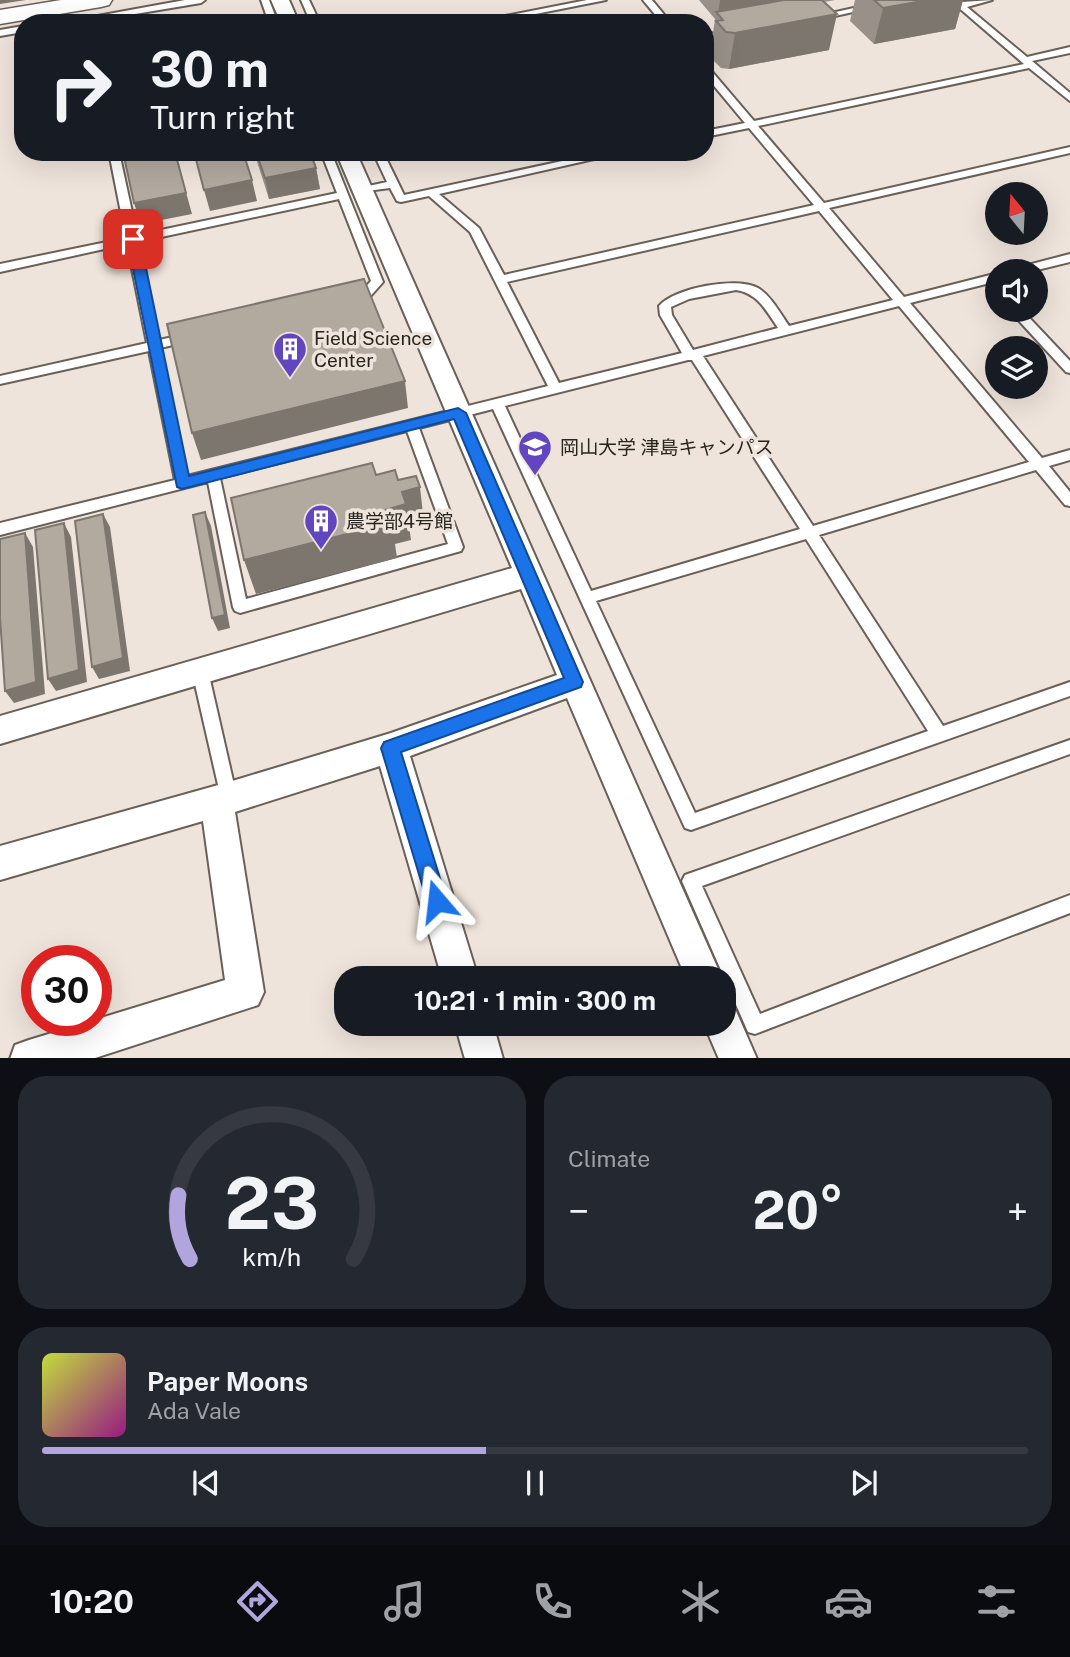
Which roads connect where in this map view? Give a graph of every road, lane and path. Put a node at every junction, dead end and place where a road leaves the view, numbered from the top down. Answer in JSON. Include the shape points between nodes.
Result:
{"nodes":[{"id":1,"x":101,"y":0,"type":"edge"},
{"id":2,"x":201,"y":0,"type":"edge"},
{"id":3,"x":602,"y":0,"type":"edge"},
{"id":4,"x":648,"y":0,"type":"edge"},
{"id":5,"x":903,"y":0,"type":"edge"},
{"id":6,"x":988,"y":0,"type":"edge"},
{"id":7,"x":958,"y":3,"type":"edge"},
{"id":8,"x":75,"y":14,"type":"edge"},
{"id":9,"x":524,"y":14,"type":"edge"},
{"id":10,"x":660,"y":14,"type":"edge"},
{"id":11,"x":811,"y":18,"type":"edge"},
{"id":12,"x":745,"y":30,"type":"edge"},
{"id":13,"x":714,"y":36,"type":"edge"},
{"id":14,"x":1070,"y":50,"type":"edge"},
{"id":15,"x":1028,"y":62,"type":"junction"},
{"id":16,"x":714,"y":80,"type":"edge"},
{"id":17,"x":1070,"y":97,"type":"edge"},
{"id":18,"x":752,"y":124,"type":"junction"},
{"id":19,"x":714,"y":132,"type":"edge"},
{"id":20,"x":1070,"y":150,"type":"edge"},
{"id":21,"x":116,"y":161,"type":"edge"},
{"id":22,"x":332,"y":161,"type":"edge"},
{"id":23,"x":348,"y":161,"type":"edge"},
{"id":24,"x":382,"y":161,"type":"edge"},
{"id":25,"x":577,"y":161,"type":"edge"},
{"id":26,"x":393,"y":184,"type":"junction"},
{"id":27,"x":430,"y":192,"type":"junction"},
{"id":28,"x":353,"y":193,"type":"junction"},
{"id":29,"x":821,"y":207,"type":"junction"},
{"id":30,"x":133,"y":239,"type":"junction"},
{"id":31,"x":1068,"y":261,"type":"edge"},
{"id":32,"x":1048,"y":265,"type":"edge"},
{"id":33,"x":0,"y":268,"type":"edge"},
{"id":34,"x":500,"y":280,"type":"junction"},
{"id":35,"x":985,"y":280,"type":"edge"},
{"id":36,"x":901,"y":302,"type":"junction"},
{"id":37,"x":337,"y":303,"type":"edge"},
{"id":38,"x":1026,"y":322,"type":"edge"},
{"id":39,"x":786,"y":331,"type":"junction"},
{"id":40,"x":194,"y":336,"type":"edge"},
{"id":41,"x":155,"y":345,"type":"junction"},
{"id":42,"x":692,"y":355,"type":"junction"},
{"id":43,"x":1070,"y":369,"type":"edge"},
{"id":44,"x":0,"y":380,"type":"edge"},
{"id":45,"x":556,"y":390,"type":"junction"},
{"id":46,"x":496,"y":403,"type":"junction"},
{"id":47,"x":458,"y":413,"type":"junction"},
{"id":48,"x":411,"y":425,"type":"junction"},
{"id":49,"x":1070,"y":454,"type":"edge"},
{"id":50,"x":1039,"y":464,"type":"junction"},
{"id":51,"x":213,"y":475,"type":"junction"},
{"id":52,"x":182,"y":483,"type":"junction"},
{"id":53,"x":1070,"y":501,"type":"edge"},
{"id":54,"x":0,"y":529,"type":"edge"},
{"id":55,"x":809,"y":532,"type":"junction"},
{"id":56,"x":530,"y":575,"type":"junction"},
{"id":57,"x":587,"y":598,"type":"junction"},
{"id":58,"x":200,"y":671,"type":"junction"},
{"id":59,"x":574,"y":682,"type":"junction"},
{"id":60,"x":1070,"y":689,"type":"edge"},
{"id":61,"x":0,"y":730,"type":"edge"},
{"id":62,"x":939,"y":734,"type":"junction"},
{"id":63,"x":1070,"y":747,"type":"edge"},
{"id":64,"x":391,"y":748,"type":"junction"},
{"id":65,"x":223,"y":799,"type":"junction"},
{"id":66,"x":0,"y":863,"type":"edge"},
{"id":67,"x":1070,"y":904,"type":"edge"},
{"id":68,"x":456,"y":966,"type":"edge"},
{"id":69,"x":699,"y":966,"type":"edge"},
{"id":70,"x":477,"y":1036,"type":"edge"},
{"id":71,"x":728,"y":1036,"type":"edge"},
{"id":72,"x":32,"y":1058,"type":"edge"},
{"id":73,"x":484,"y":1058,"type":"edge"},
{"id":74,"x":738,"y":1058,"type":"edge"}],
"edges":[{"from":1,"to":8,"type":"street"},
{"from":2,"to":8,"type":"lane"},
{"from":3,"to":9,"type":"lane"},
{"from":4,"to":10,"type":"lane"},
{"from":5,"to":11,"type":"lane"},
{"from":6,"to":7,"type":"lane"},
{"from":7,"to":15,"type":"lane"},
{"from":12,"to":13,"type":"lane"},
{"from":14,"to":15,"type":"lane"},
{"from":15,"to":17,"type":"lane"},
{"from":15,"to":18,"type":"lane"},
{"from":16,"to":18,"type":"lane"},
{"from":18,"to":19,"type":"lane"},
{"from":18,"to":29,"type":"lane"},
{"from":20,"to":29,"type":"lane"},
{"from":21,"to":30,"type":"lane"},
{"from":22,"to":28,"type":"lane"},
{"from":23,"to":28,"type":"street"},
{"from":24,"to":26,"type":"lane"},
{"from":25,"to":27,"type":"lane"},
{"from":26,"to":27,"type":"lane","via":[[401,199]]},
{"from":26,"to":28,"type":"lane"},
{"from":27,"to":34,"type":"lane","via":[[475,230]]},
{"from":28,"to":30,"type":"lane"},
{"from":28,"to":37,"type":"lane","via":[[377,282],[363,297]]},
{"from":28,"to":47,"type":"street"},
{"from":29,"to":34,"type":"lane"},
{"from":29,"to":36,"type":"lane"},
{"from":30,"to":33,"type":"lane"},
{"from":30,"to":41,"type":"lane"},
{"from":31,"to":32,"type":"lane"},
{"from":34,"to":45,"type":"lane"},
{"from":35,"to":36,"type":"lane"},
{"from":36,"to":39,"type":"lane"},
{"from":36,"to":50,"type":"lane"},
{"from":38,"to":43,"type":"lane"},
{"from":39,"to":42,"type":"lane"},
{"from":39,"to":42,"type":"lane","via":[[749,286],[733,284],[674,299],[665,306],[666,315]]},
{"from":40,"to":41,"type":"lane"},
{"from":41,"to":44,"type":"lane"},
{"from":41,"to":52,"type":"lane"},
{"from":42,"to":45,"type":"lane"},
{"from":42,"to":55,"type":"lane"},
{"from":45,"to":46,"type":"lane"},
{"from":46,"to":47,"type":"lane"},
{"from":46,"to":57,"type":"lane"},
{"from":47,"to":48,"type":"lane"},
{"from":47,"to":56,"type":"street"},
{"from":48,"to":51,"type":"lane"},
{"from":48,"to":51,"type":"lane","via":[[423,476],[456,547],[240,607],[230,525]]},
{"from":49,"to":50,"type":"lane"},
{"from":50,"to":53,"type":"lane"},
{"from":50,"to":55,"type":"lane"},
{"from":51,"to":52,"type":"lane"},
{"from":52,"to":54,"type":"lane"},
{"from":55,"to":57,"type":"lane"},
{"from":55,"to":62,"type":"lane"},
{"from":56,"to":58,"type":"street"},
{"from":56,"to":59,"type":"street"},
{"from":57,"to":62,"type":"lane","via":[[691,821]]},
{"from":58,"to":61,"type":"street"},
{"from":58,"to":65,"type":"lane"},
{"from":59,"to":64,"type":"street"},
{"from":59,"to":69,"type":"street"},
{"from":60,"to":62,"type":"lane"},
{"from":63,"to":67,"type":"lane","via":[[691,881],[755,1026]]},
{"from":64,"to":65,"type":"street"},
{"from":64,"to":68,"type":"street"},
{"from":65,"to":66,"type":"street"},
{"from":65,"to":72,"type":"street","via":[[245,992]]},
{"from":70,"to":73,"type":"street"},
{"from":71,"to":74,"type":"street"}]}
